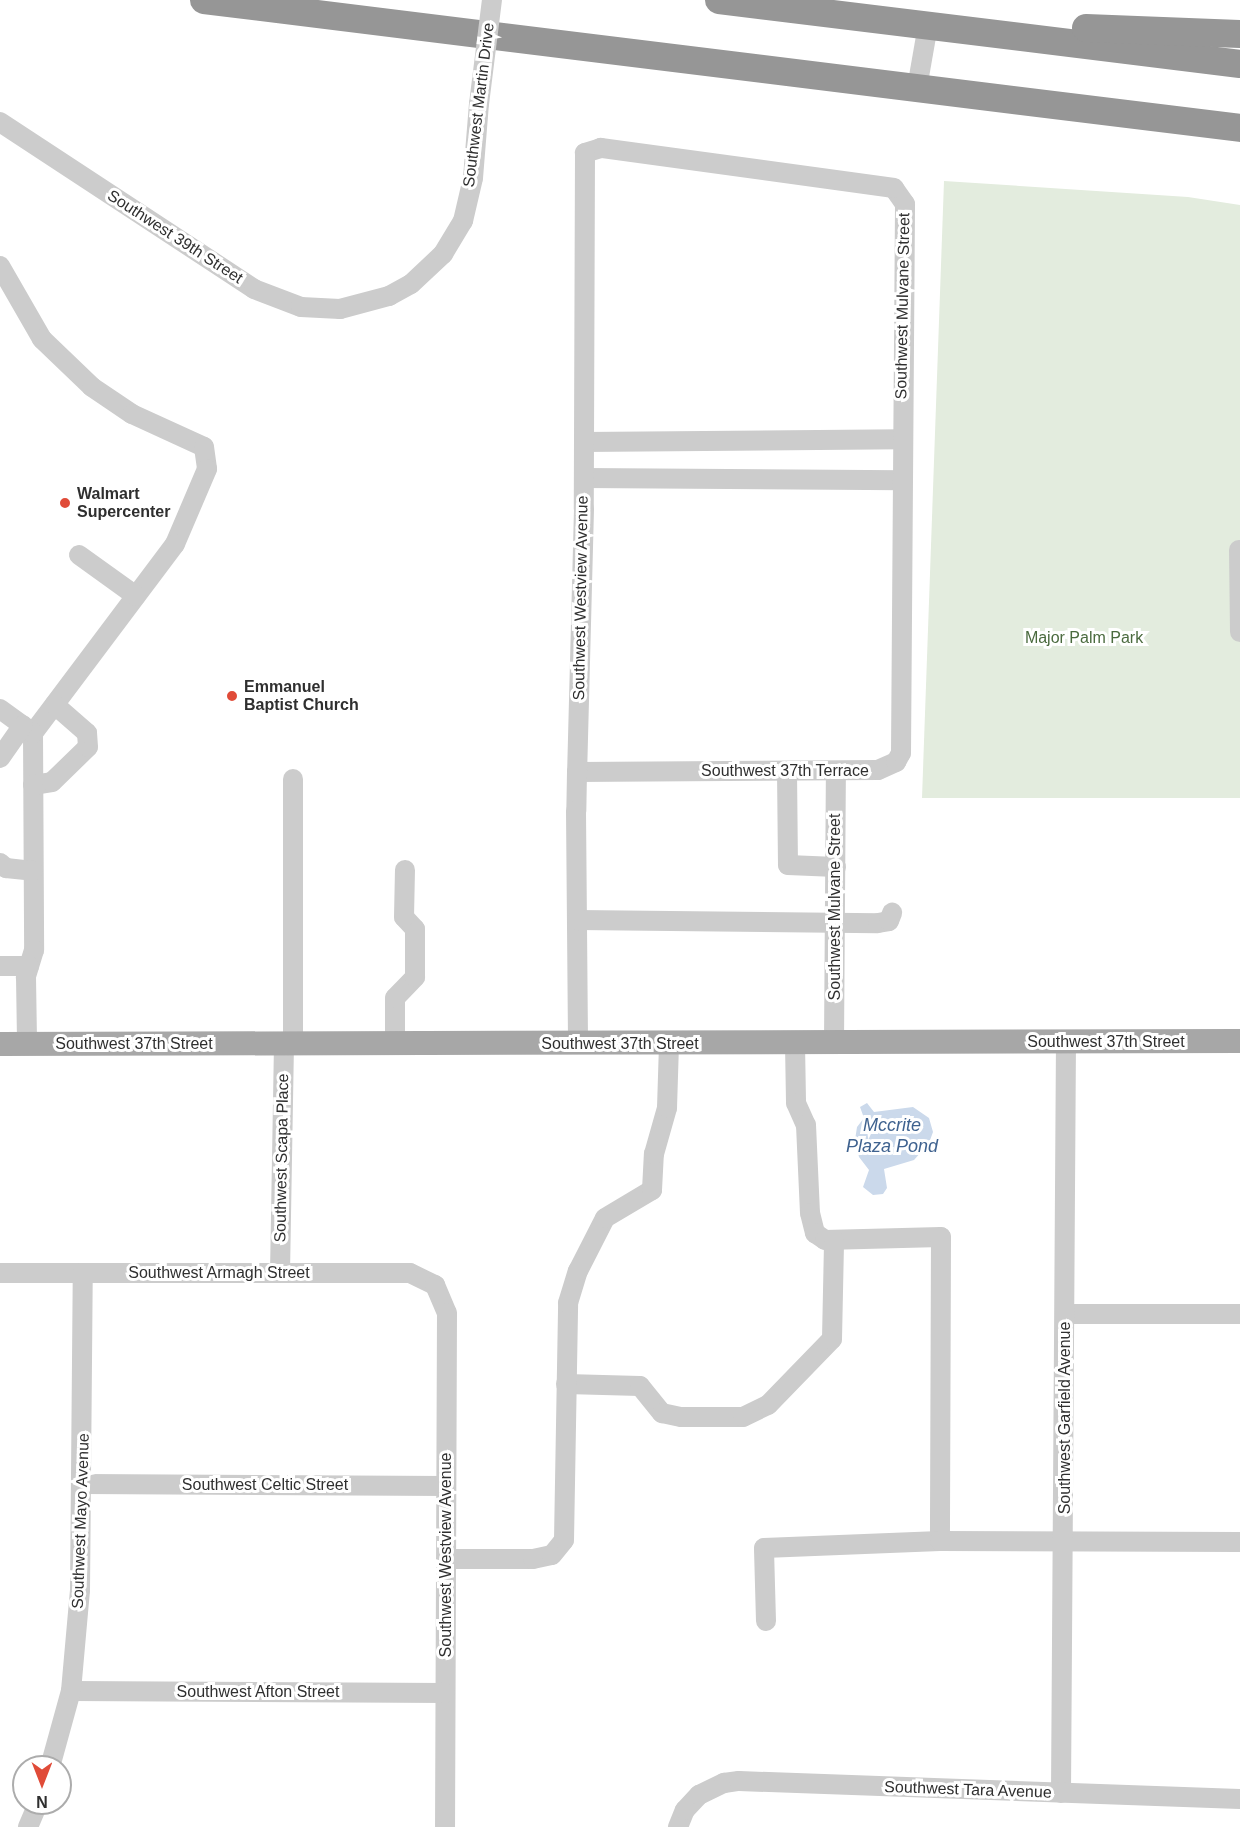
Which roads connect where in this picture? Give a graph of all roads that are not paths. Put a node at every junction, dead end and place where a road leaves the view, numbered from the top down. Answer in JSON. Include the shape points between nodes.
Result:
{"nodes":[{"id":1,"x":204,"y":0,"type":"edge"},
{"id":2,"x":492,"y":0,"type":"edge"},
{"id":3,"x":718,"y":0,"type":"edge"},
{"id":4,"x":928,"y":25,"type":"junction"},
{"id":5,"x":1240,"y":34,"type":"edge"},
{"id":6,"x":1240,"y":64,"type":"edge"},
{"id":7,"x":917,"y":88,"type":"junction"},
{"id":8,"x":0,"y":122,"type":"edge"},
{"id":9,"x":1240,"y":128,"type":"edge"},
{"id":10,"x":585,"y":153,"type":"joint"},
{"id":11,"x":0,"y":266,"type":"edge"},
{"id":12,"x":365,"y":305,"type":"joint"},
{"id":13,"x":902,"y":439,"type":"junction"},
{"id":14,"x":584,"y":442,"type":"junction"},
{"id":15,"x":584,"y":478,"type":"junction"},
{"id":16,"x":902,"y":480,"type":"junction"},
{"id":17,"x":1239,"y":550,"type":"edge"},
{"id":18,"x":79,"y":555,"type":"dead end"},
{"id":19,"x":136,"y":596,"type":"junction"},
{"id":20,"x":902,"y":597,"type":"joint"},
{"id":21,"x":1240,"y":632,"type":"edge"},
{"id":22,"x":55,"y":705,"type":"junction"},
{"id":23,"x":0,"y":709,"type":"edge"},
{"id":24,"x":28,"y":729,"type":"junction"},
{"id":25,"x":0,"y":758,"type":"edge"},
{"id":26,"x":787,"y":771,"type":"junction"},
{"id":27,"x":836,"y":771,"type":"junction"},
{"id":28,"x":577,"y":772,"type":"junction"},
{"id":29,"x":293,"y":779,"type":"dead end"},
{"id":30,"x":33,"y":785,"type":"junction"},
{"id":31,"x":836,"y":867,"type":"junction"},
{"id":32,"x":2,"y":869,"type":"edge"},
{"id":33,"x":405,"y":870,"type":"dead end"},
{"id":34,"x":33,"y":871,"type":"junction"},
{"id":35,"x":892,"y":913,"type":"dead end"},
{"id":36,"x":577,"y":920,"type":"junction"},
{"id":37,"x":835,"y":923,"type":"junction"},
{"id":38,"x":0,"y":966,"type":"edge"},
{"id":39,"x":29,"y":966,"type":"junction"},
{"id":40,"x":1240,"y":1041,"type":"edge"},
{"id":41,"x":1066,"y":1042,"type":"junction"},
{"id":42,"x":289,"y":1043,"type":"junction"},
{"id":43,"x":0,"y":1044,"type":"edge"},
{"id":44,"x":27,"y":1044,"type":"junction"},
{"id":45,"x":395,"y":1044,"type":"junction"},
{"id":46,"x":578,"y":1044,"type":"junction"},
{"id":47,"x":669,"y":1044,"type":"junction"},
{"id":48,"x":795,"y":1044,"type":"junction"},
{"id":49,"x":834,"y":1044,"type":"junction"},
{"id":50,"x":834,"y":1240,"type":"junction"},
{"id":51,"x":0,"y":1273,"type":"edge"},
{"id":52,"x":83,"y":1273,"type":"junction"},
{"id":53,"x":280,"y":1273,"type":"junction"},
{"id":54,"x":435,"y":1285,"type":"joint"},
{"id":55,"x":1066,"y":1314,"type":"junction"},
{"id":56,"x":1240,"y":1314,"type":"edge"},
{"id":57,"x":566,"y":1384,"type":"junction"},
{"id":58,"x":84,"y":1484,"type":"junction"},
{"id":59,"x":446,"y":1486,"type":"junction"},
{"id":60,"x":940,"y":1541,"type":"junction"},
{"id":61,"x":1064,"y":1542,"type":"junction"},
{"id":62,"x":1240,"y":1542,"type":"edge"},
{"id":63,"x":446,"y":1559,"type":"junction"},
{"id":64,"x":766,"y":1622,"type":"dead end"},
{"id":65,"x":71,"y":1691,"type":"junction"},
{"id":66,"x":445,"y":1693,"type":"junction"},
{"id":67,"x":53,"y":1755,"type":"edge"},
{"id":68,"x":1061,"y":1793,"type":"junction"},
{"id":69,"x":1240,"y":1799,"type":"edge"},
{"id":70,"x":445,"y":1827,"type":"edge"},
{"id":71,"x":678,"y":1827,"type":"edge"}],
"edges":[{"from":1,"to":7,"type":"highway"},
{"from":2,"to":12,"type":"street","name":"Southwest Martin Drive","bridge":true,"via":[[473,177],[459,230],[437,261],[411,284]]},
{"from":3,"to":4,"type":"highway"},
{"from":4,"to":5,"type":"highway"},
{"from":4,"to":6,"type":"highway"},
{"from":4,"to":7,"type":"street"},
{"from":7,"to":9,"type":"highway"},
{"from":8,"to":12,"type":"street","name":"Southwest 39th Street","via":[[254,289],[301,307],[340,309]]},
{"from":10,"to":13,"type":"street","name":"Southwest Mulvane Street","via":[[601,148],[899,191],[905,204]]},
{"from":10,"to":14,"type":"street","name":"Southwest Westview Avenue"},
{"from":11,"to":19,"type":"street","via":[[42,339],[92,387],[132,414],[204,447],[207,469],[175,544]]},
{"from":13,"to":14,"type":"street"},
{"from":13,"to":16,"type":"street","name":"Southwest Mulvane Street"},
{"from":14,"to":15,"type":"street","name":"Southwest Westview Avenue"},
{"from":15,"to":16,"type":"street"},
{"from":15,"to":28,"type":"street","name":"Southwest Westview Avenue"},
{"from":16,"to":20,"type":"street","name":"Southwest Mulvane Street"},
{"from":17,"to":21,"type":"street"},
{"from":18,"to":19,"type":"street"},
{"from":19,"to":22,"type":"street"},
{"from":20,"to":27,"type":"street","name":"Southwest 37th Terrace","via":[[901,753],[896,762],[878,770]]},
{"from":22,"to":24,"type":"street"},
{"from":22,"to":30,"type":"street","via":[[87,733],[88,747],[52,782]]},
{"from":23,"to":24,"type":"street"},
{"from":24,"to":25,"type":"street"},
{"from":24,"to":30,"type":"street"},
{"from":26,"to":27,"type":"street","name":"Southwest 37th Terrace"},
{"from":26,"to":28,"type":"street","name":"Southwest 37th Terrace"},
{"from":26,"to":31,"type":"street","via":[[788,865]]},
{"from":27,"to":31,"type":"street","name":"Southwest Mulvane Street"},
{"from":28,"to":36,"type":"street","name":"Southwest Westview Avenue"},
{"from":29,"to":42,"type":"street","name":"Southwest Scapa Place"},
{"from":30,"to":34,"type":"street"},
{"from":31,"to":37,"type":"street","name":"Southwest Mulvane Street"},
{"from":32,"to":34,"type":"street"},
{"from":33,"to":45,"type":"street","via":[[404,917],[415,929],[415,976],[395,998]]},
{"from":34,"to":39,"type":"street","via":[[34,950]]},
{"from":35,"to":37,"type":"street","via":[[889,921],[878,923]]},
{"from":36,"to":37,"type":"street"},
{"from":36,"to":46,"type":"street","name":"Southwest Westview Avenue"},
{"from":37,"to":49,"type":"street","name":"Southwest Mulvane Street"},
{"from":38,"to":39,"type":"street"},
{"from":39,"to":44,"type":"street"},
{"from":40,"to":41,"type":"main road","name":"Southwest 37th Street"},
{"from":41,"to":49,"type":"main road","name":"Southwest 37th Street"},
{"from":41,"to":55,"type":"street","name":"Southwest Garfield Avenue"},
{"from":42,"to":44,"type":"main road","name":"Southwest 37th Street"},
{"from":42,"to":45,"type":"main road","name":"Southwest 37th Street"},
{"from":42,"to":53,"type":"street","name":"Southwest Scapa Place"},
{"from":43,"to":44,"type":"main road","name":"Southwest 37th Street"},
{"from":45,"to":46,"type":"main road","name":"Southwest 37th Street"},
{"from":46,"to":47,"type":"main road","name":"Southwest 37th Street"},
{"from":47,"to":48,"type":"main road","name":"Southwest 37th Street"},
{"from":47,"to":57,"type":"street","via":[[667,1108],[654,1154],[652,1190],[605,1218],[578,1271],[568,1303]]},
{"from":48,"to":49,"type":"main road","name":"Southwest 37th Street"},
{"from":48,"to":50,"type":"street","via":[[796,1103],[806,1125],[810,1213],[815,1233],[825,1240]]},
{"from":50,"to":57,"type":"street","via":[[832,1339],[768,1405],[743,1417],[681,1417],[662,1413],[640,1386]]},
{"from":50,"to":60,"type":"street","via":[[940,1238]]},
{"from":51,"to":52,"type":"street","name":"Southwest Armagh Street"},
{"from":52,"to":53,"type":"street","name":"Southwest Armagh Street"},
{"from":52,"to":58,"type":"street","name":"Southwest Mayo Avenue"},
{"from":53,"to":54,"type":"street","name":"Southwest Armagh Street","via":[[410,1273]]},
{"from":54,"to":59,"type":"street","name":"Southwest Westview Avenue","via":[[447,1313]]},
{"from":55,"to":56,"type":"street"},
{"from":55,"to":61,"type":"street","name":"Southwest Garfield Avenue"},
{"from":57,"to":63,"type":"street","via":[[564,1540],[552,1555],[533,1559]]},
{"from":58,"to":59,"type":"street","name":"Southwest Celtic Street"},
{"from":58,"to":65,"type":"street","name":"Southwest Mayo Avenue"},
{"from":59,"to":63,"type":"street","name":"Southwest Westview Avenue"},
{"from":60,"to":61,"type":"street"},
{"from":60,"to":64,"type":"street","via":[[765,1548]]},
{"from":61,"to":62,"type":"street"},
{"from":61,"to":68,"type":"street","name":"Southwest Garfield Avenue"},
{"from":63,"to":66,"type":"street","name":"Southwest Westview Avenue"},
{"from":65,"to":66,"type":"street","name":"Southwest Afton Street"},
{"from":65,"to":67,"type":"street","name":"Southwest Mayo Avenue"},
{"from":66,"to":70,"type":"street","name":"Southwest Westview Avenue"},
{"from":68,"to":69,"type":"street","name":"Southwest Tara Avenue"},
{"from":68,"to":71,"type":"street","name":"Southwest Tara Avenue","via":[[723,1783],[699,1795],[685,1810]]}]}
